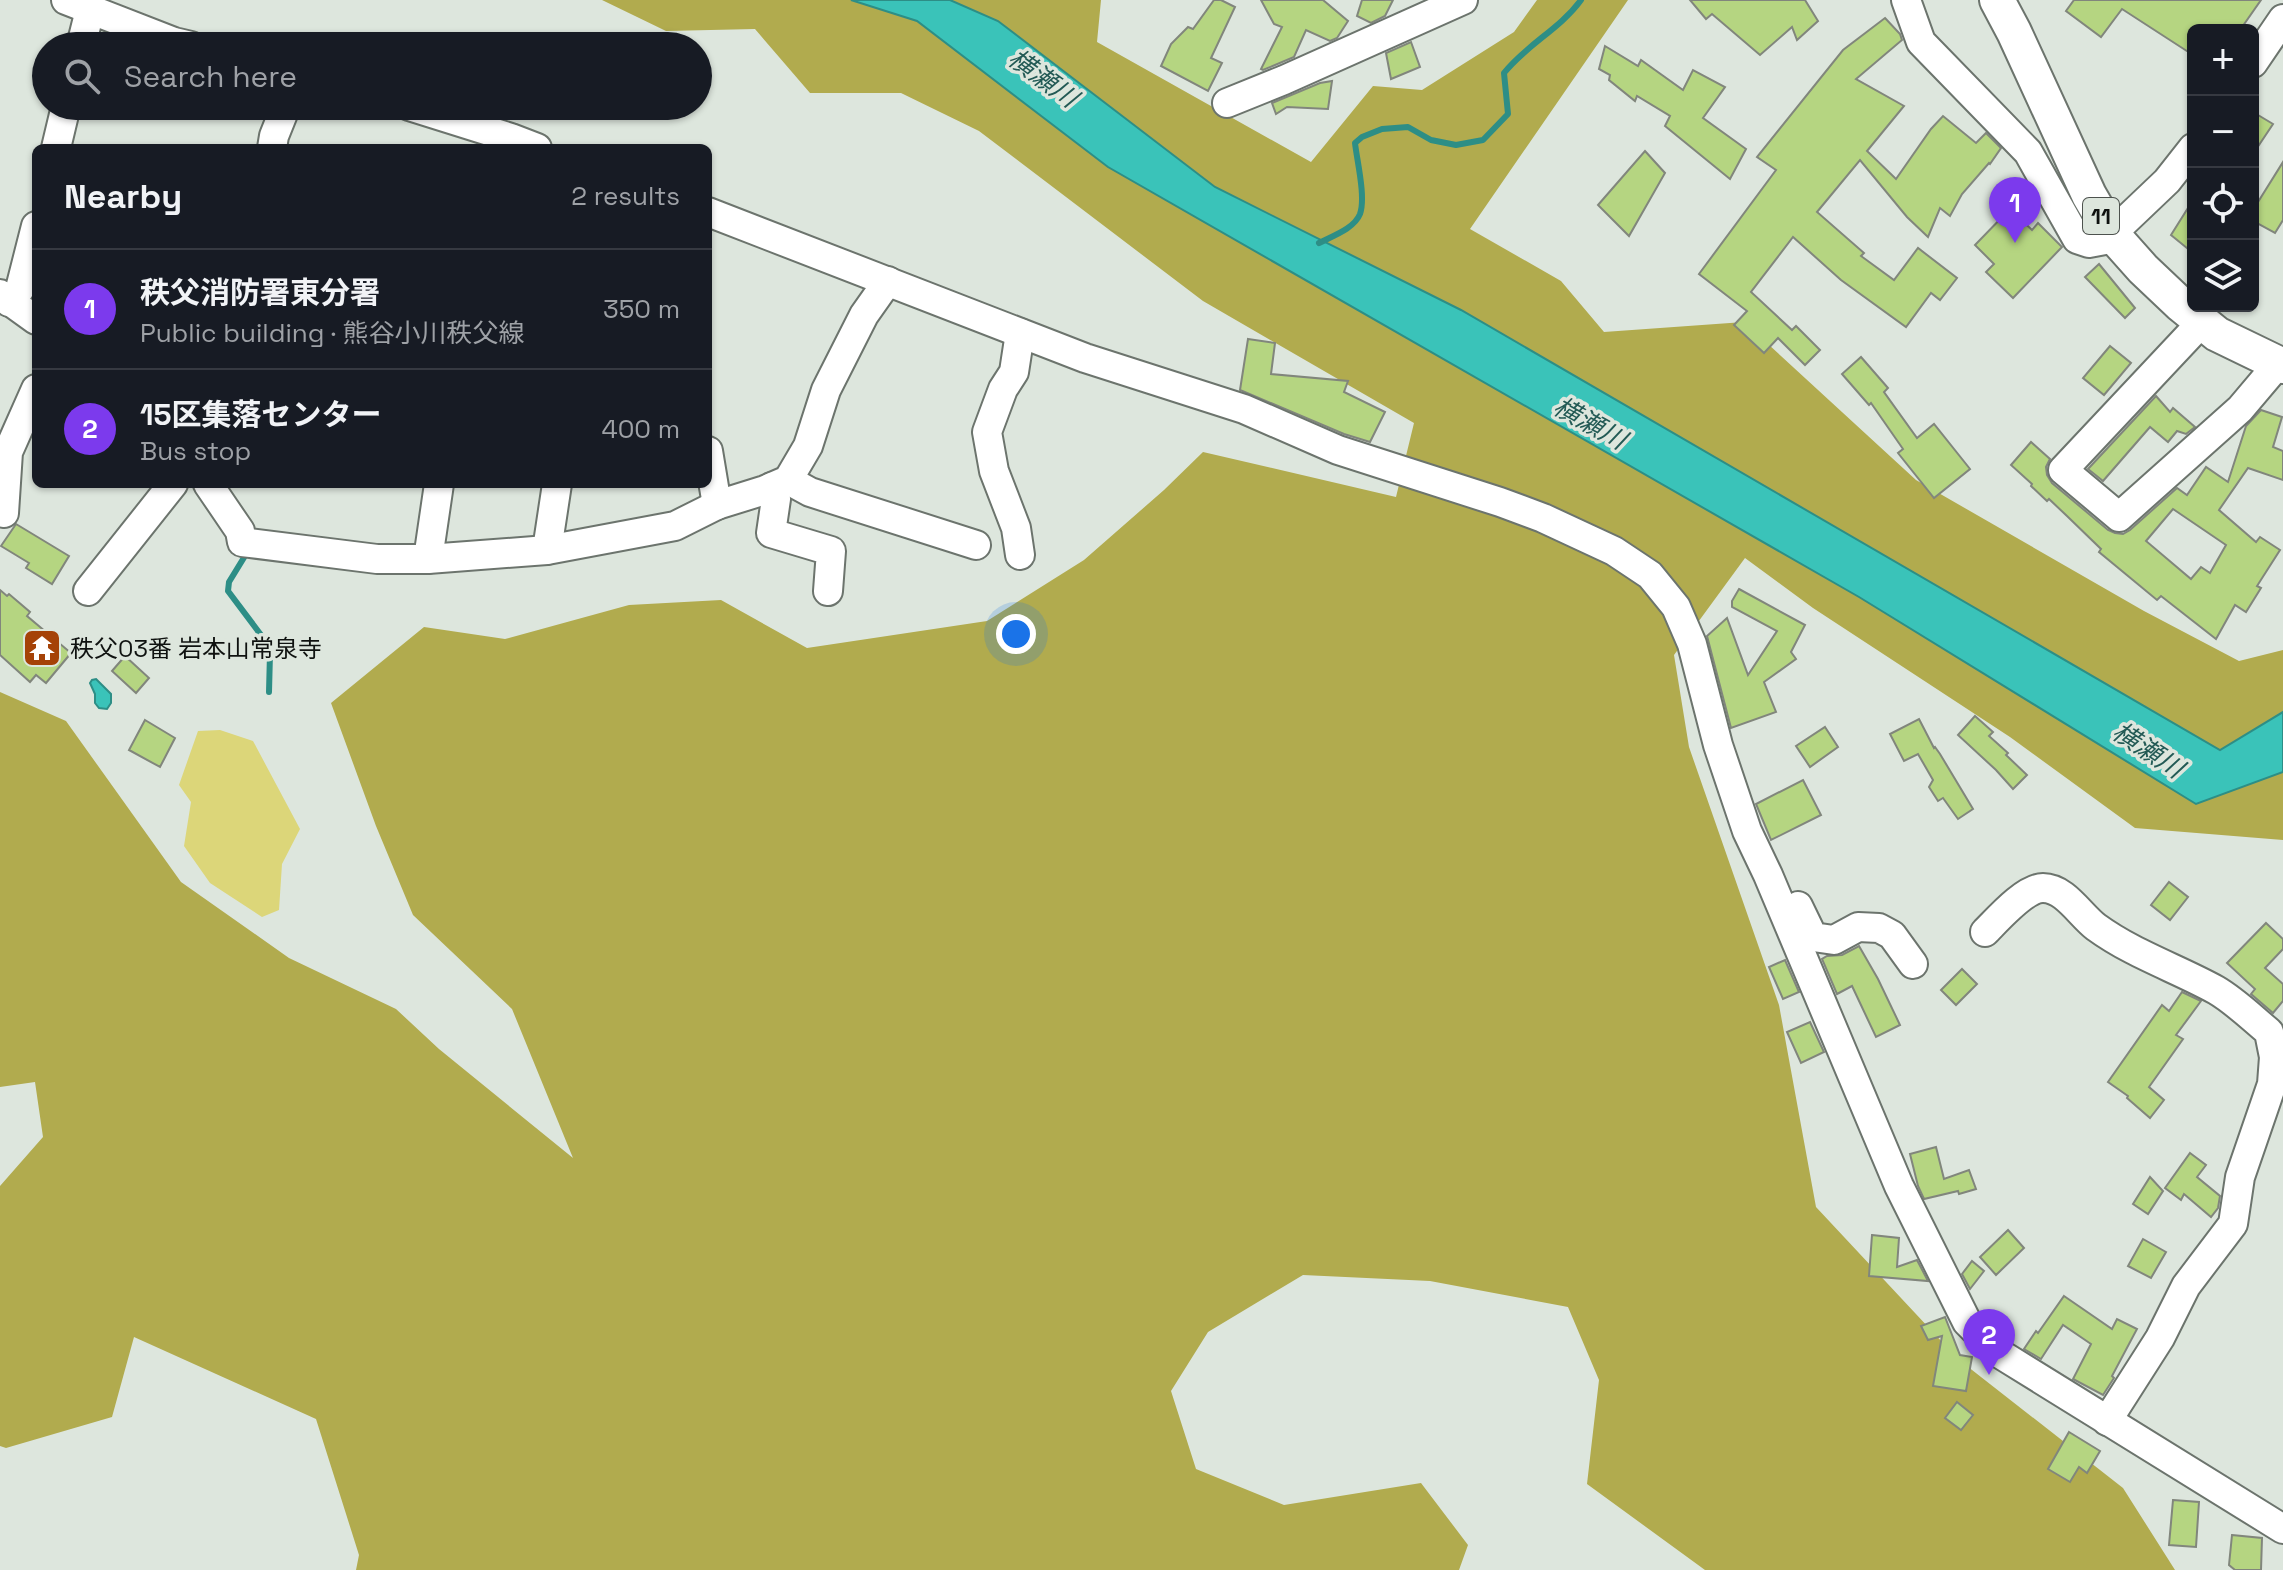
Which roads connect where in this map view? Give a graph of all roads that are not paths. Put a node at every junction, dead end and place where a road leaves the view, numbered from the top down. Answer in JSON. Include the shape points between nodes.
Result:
{"nodes":[{"id":1,"x":1463,"y":0,"type":"edge"},
{"id":2,"x":1906,"y":0,"type":"edge"},
{"id":3,"x":1997,"y":0,"type":"edge"},
{"id":4,"x":78,"y":5,"type":"edge"},
{"id":5,"x":2283,"y":19,"type":"edge"},
{"id":6,"x":80,"y":32,"type":"edge"},
{"id":7,"x":148,"y":32,"type":"edge"},
{"id":8,"x":2259,"y":54,"type":"edge"},
{"id":9,"x":1227,"y":103,"type":"dead end"},
{"id":10,"x":63,"y":120,"type":"edge"},
{"id":11,"x":280,"y":120,"type":"edge"},
{"id":12,"x":448,"y":120,"type":"edge"},
{"id":13,"x":57,"y":144,"type":"edge"},
{"id":14,"x":273,"y":144,"type":"edge"},
{"id":15,"x":515,"y":144,"type":"edge"},
{"id":16,"x":2187,"y":156,"type":"edge"},
{"id":17,"x":712,"y":214,"type":"edge"},
{"id":18,"x":2111,"y":233,"type":"junction"},
{"id":19,"x":32,"y":242,"type":"edge"},
{"id":20,"x":888,"y":281,"type":"junction"},
{"id":21,"x":4,"y":298,"type":"edge"},
{"id":22,"x":32,"y":317,"type":"edge"},
{"id":23,"x":2202,"y":322,"type":"junction"},
{"id":24,"x":1020,"y":333,"type":"junction"},
{"id":25,"x":2281,"y":365,"type":"edge"},
{"id":26,"x":32,"y":398,"type":"edge"},
{"id":27,"x":712,"y":475,"type":"edge"},
{"id":28,"x":780,"y":483,"type":"junction"},
{"id":29,"x":170,"y":488,"type":"edge"},
{"id":30,"x":211,"y":488,"type":"edge"},
{"id":31,"x":438,"y":488,"type":"edge"},
{"id":32,"x":556,"y":488,"type":"edge"},
{"id":33,"x":717,"y":505,"type":"junction"},
{"id":34,"x":4,"y":513,"type":"dead end"},
{"id":35,"x":976,"y":545,"type":"dead end"},
{"id":36,"x":547,"y":550,"type":"junction"},
{"id":37,"x":1020,"y":555,"type":"dead end"},
{"id":38,"x":428,"y":559,"type":"junction"},
{"id":39,"x":88,"y":591,"type":"dead end"},
{"id":40,"x":828,"y":591,"type":"dead end"},
{"id":41,"x":1768,"y":875,"type":"junction"},
{"id":42,"x":1985,"y":932,"type":"dead end"},
{"id":43,"x":1913,"y":964,"type":"dead end"},
{"id":44,"x":2107,"y":1421,"type":"junction"},
{"id":45,"x":2283,"y":1529,"type":"edge"}],
"edges":[{"from":1,"to":9,"type":"street"},
{"from":2,"to":18,"type":"street","via":[[1921,42],[2028,152],[2077,239],[2089,243]]},
{"from":3,"to":18,"type":"main road","number":"11"},
{"from":4,"to":6,"type":"street"},
{"from":4,"to":7,"type":"street"},
{"from":5,"to":8,"type":"street"},
{"from":10,"to":13,"type":"street"},
{"from":11,"to":14,"type":"street"},
{"from":12,"to":15,"type":"street"},
{"from":16,"to":18,"type":"street"},
{"from":17,"to":20,"type":"street"},
{"from":18,"to":23,"type":"main road","number":"11"},
{"from":19,"to":21,"type":"street","via":[[20,289]]},
{"from":20,"to":24,"type":"street"},
{"from":20,"to":28,"type":"street","via":[[864,315],[826,390],[808,446]]},
{"from":21,"to":22,"type":"street"},
{"from":23,"to":25,"type":"main road","number":"11"},
{"from":23,"to":25,"type":"street","via":[[2063,470],[2119,517],[2240,409]]},
{"from":24,"to":37,"type":"street","via":[[1014,372],[987,432]]},
{"from":24,"to":41,"type":"street","via":[[1244,409],[1338,450],[1529,513],[1614,551],[1650,575],[1676,607],[1692,644],[1718,745]]},
{"from":26,"to":34,"type":"street","via":[[8,452]]},
{"from":27,"to":33,"type":"street"},
{"from":28,"to":33,"type":"street"},
{"from":28,"to":35,"type":"street"},
{"from":28,"to":40,"type":"street","via":[[771,533],[831,551]]},
{"from":29,"to":39,"type":"street"},
{"from":30,"to":38,"type":"street","via":[[242,542],[377,559]]},
{"from":31,"to":38,"type":"street"},
{"from":32,"to":36,"type":"street"},
{"from":33,"to":36,"type":"street","via":[[675,526]]},
{"from":36,"to":38,"type":"street"},
{"from":41,"to":43,"type":"street","via":[[1785,878],[1813,937],[1834,940],[1858,927],[1879,928],[1892,935]]},
{"from":41,"to":44,"type":"street","via":[[1899,1186],[1967,1322],[1997,1352]]},
{"from":42,"to":44,"type":"street","via":[[2033,888],[2047,887],[2113,939],[2215,990],[2269,1032],[2272,1084],[2240,1177],[2233,1224],[2186,1286]]},
{"from":44,"to":45,"type":"street"}]}
